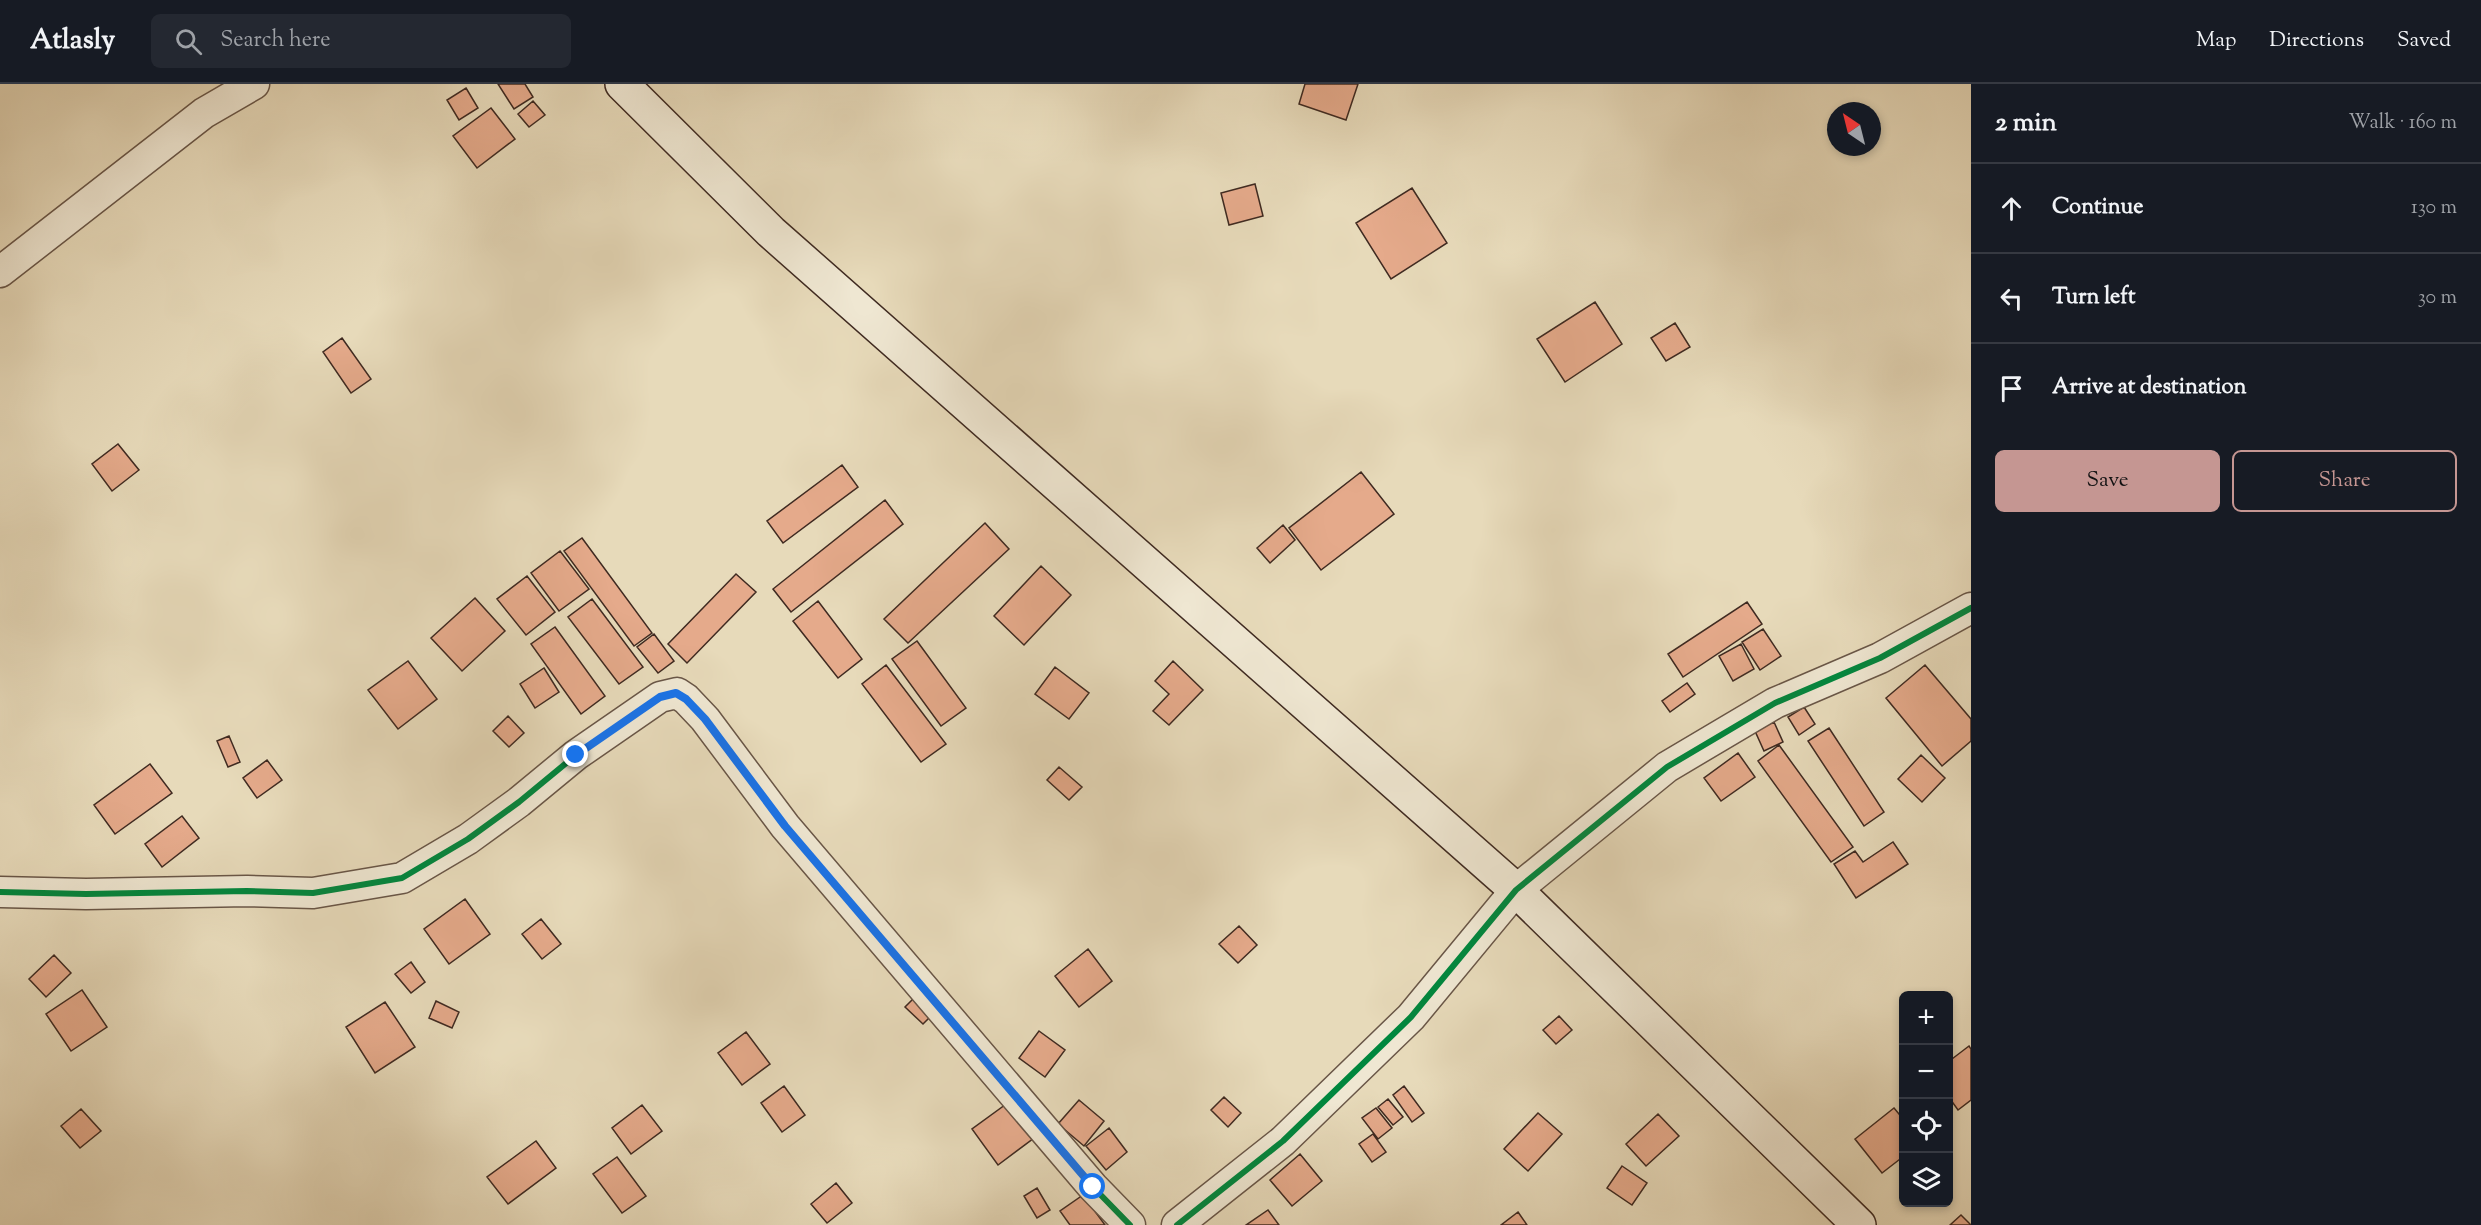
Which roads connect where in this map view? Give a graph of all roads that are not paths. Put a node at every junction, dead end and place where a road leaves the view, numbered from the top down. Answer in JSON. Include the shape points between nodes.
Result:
{"nodes":[{"id":1,"x":254,"y":84,"type":"edge"},
{"id":2,"x":622,"y":84,"type":"edge"},
{"id":3,"x":0,"y":272,"type":"edge"},
{"id":4,"x":1971,"y":608,"type":"edge"},
{"id":5,"x":1516,"y":890,"type":"junction"},
{"id":6,"x":0,"y":892,"type":"edge"},
{"id":7,"x":1130,"y":1225,"type":"edge"},
{"id":8,"x":1177,"y":1225,"type":"edge"},
{"id":9,"x":1859,"y":1225,"type":"edge"}],
"edges":[{"from":1,"to":3,"type":"street","via":[[204,113]]},
{"from":2,"to":5,"type":"main road","via":[[771,232]]},
{"from":4,"to":5,"type":"street","via":[[1880,658],[1775,703],[1667,767]]},
{"from":5,"to":8,"type":"street","via":[[1411,1017],[1283,1141]]},
{"from":5,"to":9,"type":"main road"},
{"from":6,"to":7,"type":"street","via":[[313,893],[402,878],[468,839],[576,755],[660,697],[676,693],[705,719],[785,826],[1093,1187]]}]}
